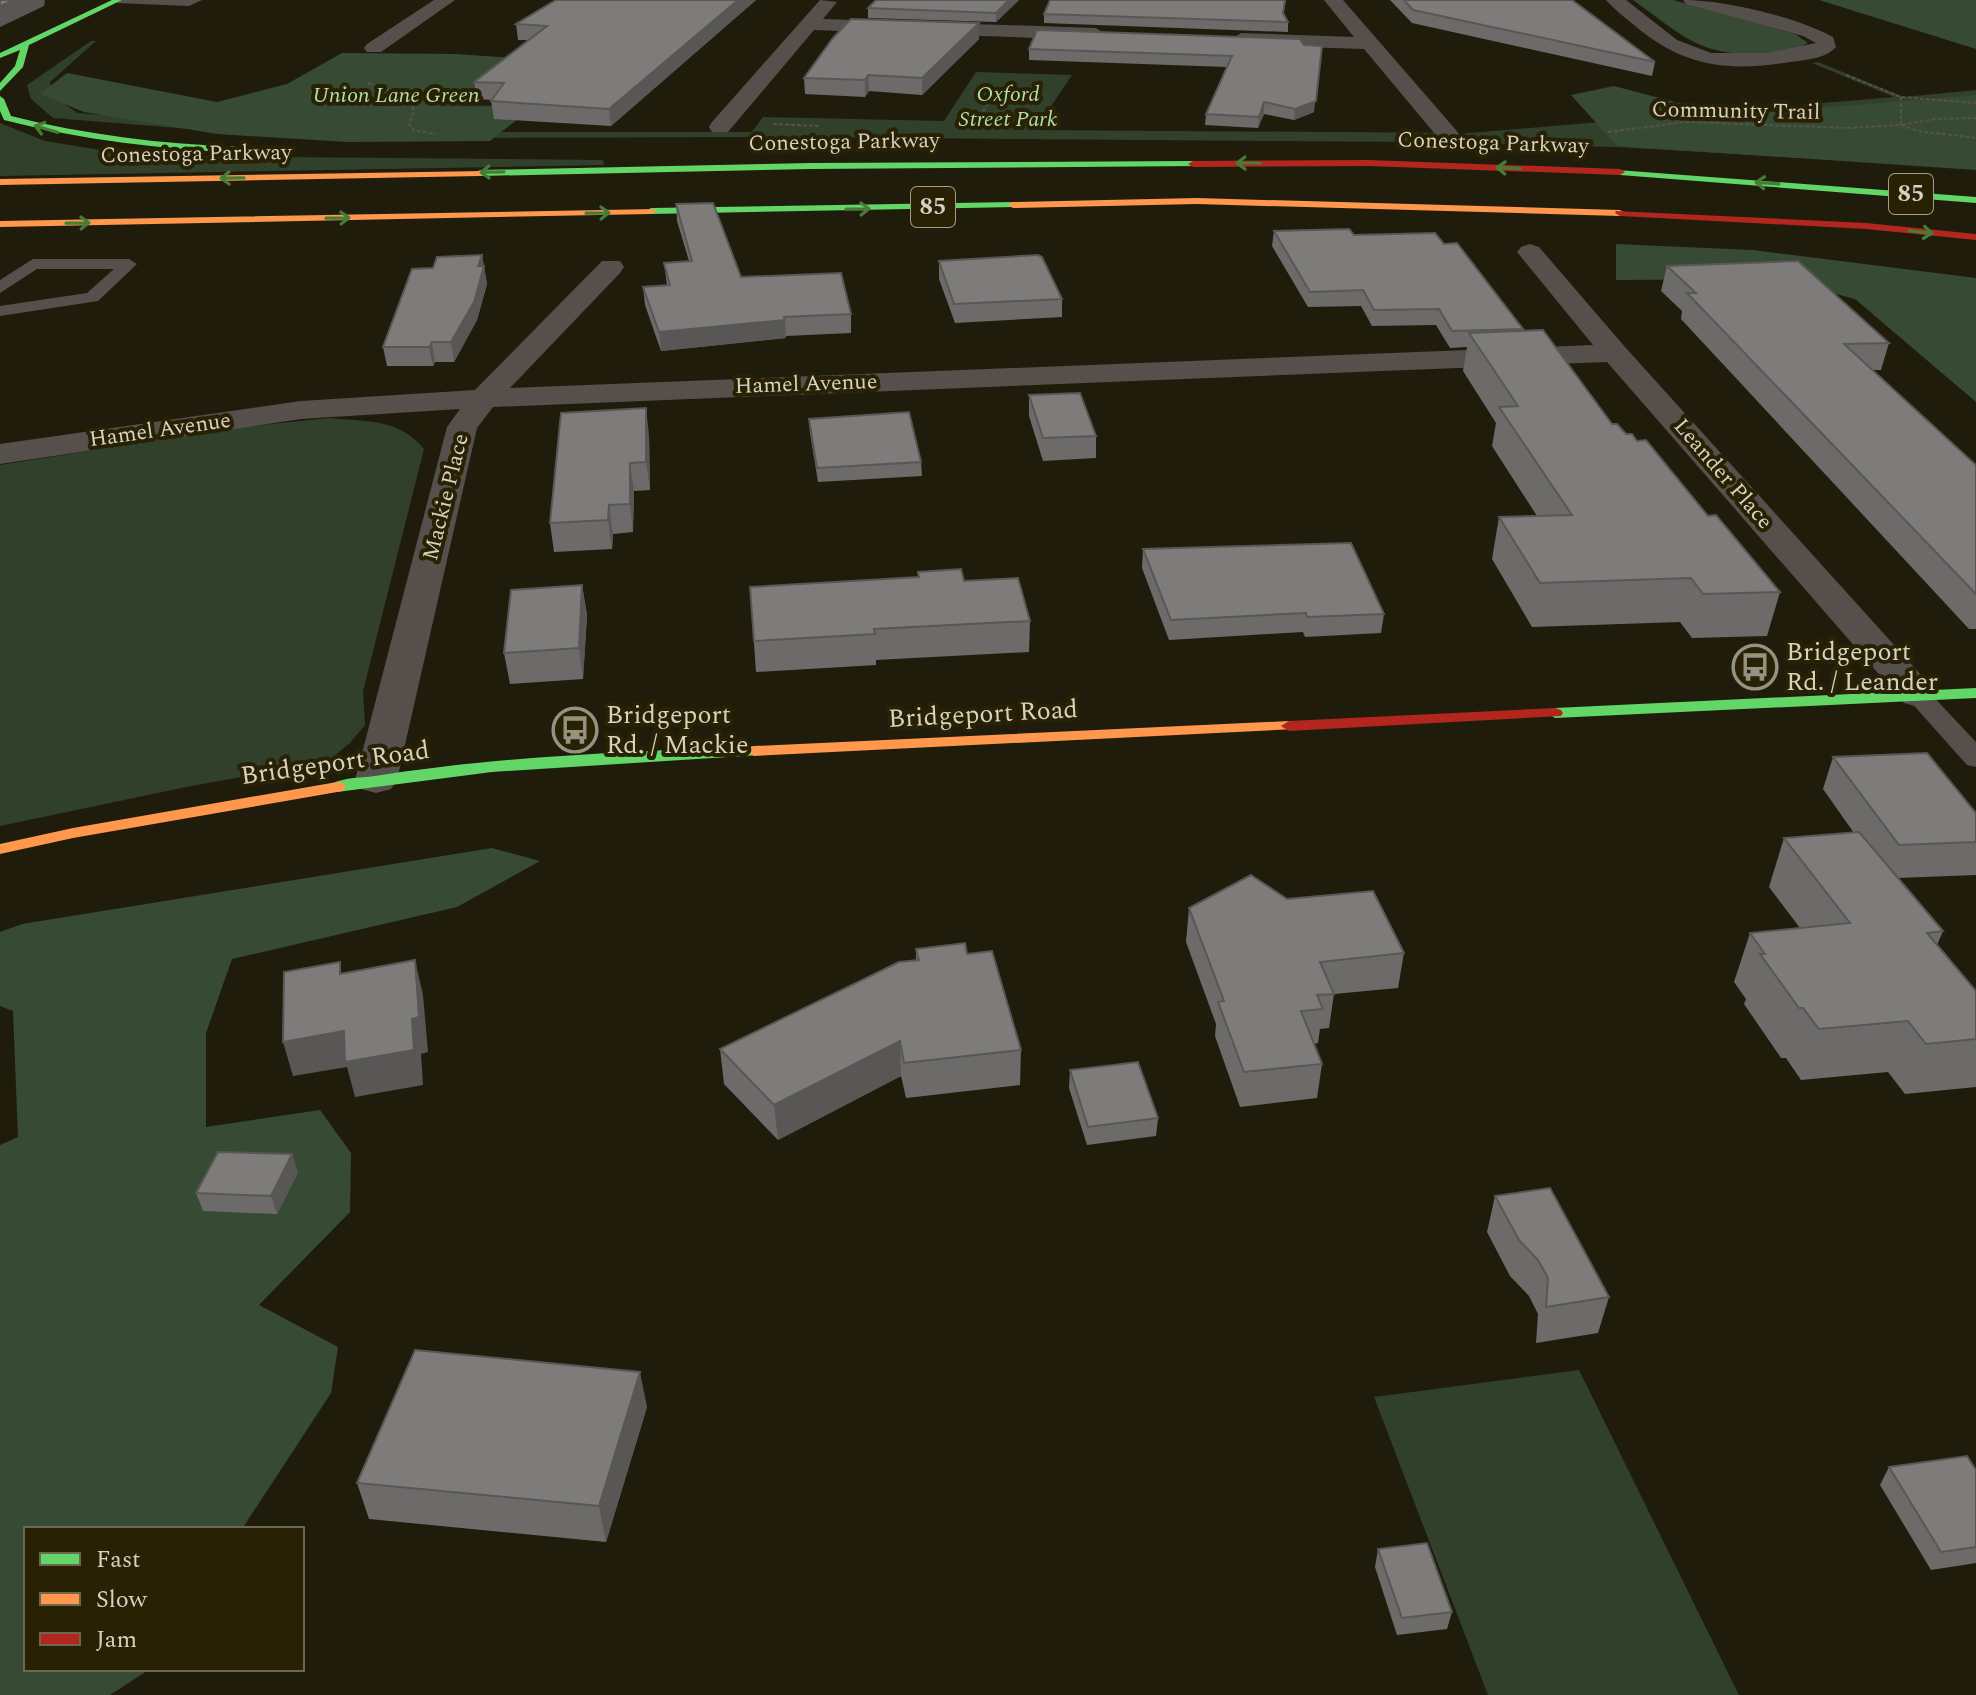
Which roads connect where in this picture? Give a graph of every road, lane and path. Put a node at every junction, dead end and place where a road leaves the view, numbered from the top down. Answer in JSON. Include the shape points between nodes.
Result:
{"nodes":[{"id":1,"x":118,"y":0,"type":"edge"},
{"id":2,"x":446,"y":0,"type":"edge"},
{"id":3,"x":829,"y":0,"type":"edge"},
{"id":4,"x":1333,"y":0,"type":"edge"},
{"id":5,"x":1615,"y":0,"type":"edge"},
{"id":6,"x":1692,"y":0,"type":"edge"},
{"id":7,"x":193,"y":2,"type":"edge"},
{"id":8,"x":177,"y":10,"type":"dead end"},
{"id":9,"x":811,"y":24,"type":"junction"},
{"id":10,"x":1108,"y":34,"type":"edge"},
{"id":11,"x":1219,"y":38,"type":"edge"},
{"id":12,"x":1368,"y":43,"type":"junction"},
{"id":13,"x":25,"y":44,"type":"junction"},
{"id":14,"x":374,"y":48,"type":"dead end"},
{"id":15,"x":0,"y":56,"type":"edge"},
{"id":16,"x":0,"y":88,"type":"edge"},
{"id":17,"x":0,"y":99,"type":"edge"},
{"id":18,"x":990,"y":99,"type":"dead end"},
{"id":19,"x":1976,"y":103,"type":"edge"},
{"id":20,"x":1976,"y":118,"type":"edge"},
{"id":21,"x":1901,"y":125,"type":"junction"},
{"id":22,"x":720,"y":127,"type":"dead end"},
{"id":23,"x":974,"y":127,"type":"dead end"},
{"id":24,"x":1598,"y":133,"type":"dead end"},
{"id":25,"x":1448,"y":135,"type":"dead end"},
{"id":26,"x":1976,"y":138,"type":"edge"},
{"id":27,"x":252,"y":151,"type":"dead end"},
{"id":28,"x":551,"y":153,"type":"dead end"},
{"id":29,"x":1130,"y":163,"type":"junction"},
{"id":30,"x":0,"y":182,"type":"edge"},
{"id":31,"x":1845,"y":188,"type":"junction"},
{"id":32,"x":1976,"y":192,"type":"edge"},
{"id":33,"x":1976,"y":200,"type":"edge"},
{"id":34,"x":0,"y":224,"type":"edge"},
{"id":35,"x":1976,"y":237,"type":"edge"},
{"id":36,"x":1530,"y":252,"type":"dead end"},
{"id":37,"x":611,"y":267,"type":"dead end"},
{"id":38,"x":0,"y":288,"type":"edge"},
{"id":39,"x":0,"y":311,"type":"edge"},
{"id":40,"x":1615,"y":353,"type":"junction"},
{"id":41,"x":484,"y":398,"type":"junction"},
{"id":42,"x":0,"y":454,"type":"edge"},
{"id":43,"x":1976,"y":693,"type":"edge"},
{"id":44,"x":1918,"y":695,"type":"junction"},
{"id":45,"x":1976,"y":759,"type":"edge"},
{"id":46,"x":376,"y":780,"type":"junction"},
{"id":47,"x":0,"y":849,"type":"edge"}],
"edges":[{"from":1,"to":7,"type":"lane"},
{"from":1,"to":13,"type":"main road"},
{"from":2,"to":14,"type":"street"},
{"from":3,"to":9,"type":"street"},
{"from":4,"to":12,"type":"street"},
{"from":5,"to":6,"type":"street","via":[[1691,54],[1760,60],[1826,47],[1826,41],[1810,32]]},
{"from":7,"to":8,"type":"lane"},
{"from":9,"to":10,"type":"street"},
{"from":9,"to":22,"type":"street"},
{"from":11,"to":12,"type":"street"},
{"from":12,"to":25,"type":"street"},
{"from":13,"to":15,"type":"main road"},
{"from":13,"to":16,"type":"main road","via":[[19,67]]},
{"from":27,"to":17,"type":"main road","one_way":true,"via":[[148,146],[62,134],[7,118]]},
{"from":18,"to":23,"type":"path"},
{"from":19,"to":21,"type":"path","via":[[1901,97]]},
{"from":20,"to":21,"type":"path"},
{"from":21,"to":24,"type":"path","name":"Community Trail","via":[[1686,122]]},
{"from":21,"to":26,"type":"path","name":"Community Trail"},
{"from":28,"to":29,"type":"main road"},
{"from":29,"to":30,"type":"main road","name":"Conestoga Parkway","number":"85","one_way":true},
{"from":31,"to":29,"type":"main road","name":"Conestoga Parkway","number":"85","one_way":true,"via":[[1592,170]]},
{"from":31,"to":32,"type":"main road"},
{"from":31,"to":33,"type":"main road","name":"Conestoga Parkway","number":"85"},
{"from":34,"to":35,"type":"main road","number":"85","one_way":true,"via":[[1197,201],[1546,209]]},
{"from":36,"to":40,"type":"street","name":"Leander Place"},
{"from":37,"to":41,"type":"street","name":"Mackie Place"},
{"from":38,"to":39,"type":"lane","via":[[33,264],[129,264],[92,297]]},
{"from":40,"to":41,"type":"street","name":"Hamel Avenue"},
{"from":40,"to":44,"type":"street","name":"Leander Place"},
{"from":41,"to":42,"type":"street","name":"Hamel Avenue","via":[[301,410]]},
{"from":41,"to":46,"type":"street","name":"Mackie Place","via":[[462,427]]},
{"from":43,"to":44,"type":"main road","name":"Bridgeport Road"},
{"from":44,"to":45,"type":"lane"},
{"from":44,"to":46,"type":"main road","name":"Bridgeport Road","via":[[605,758]]},
{"from":46,"to":47,"type":"main road","name":"Bridgeport Road"}]}
